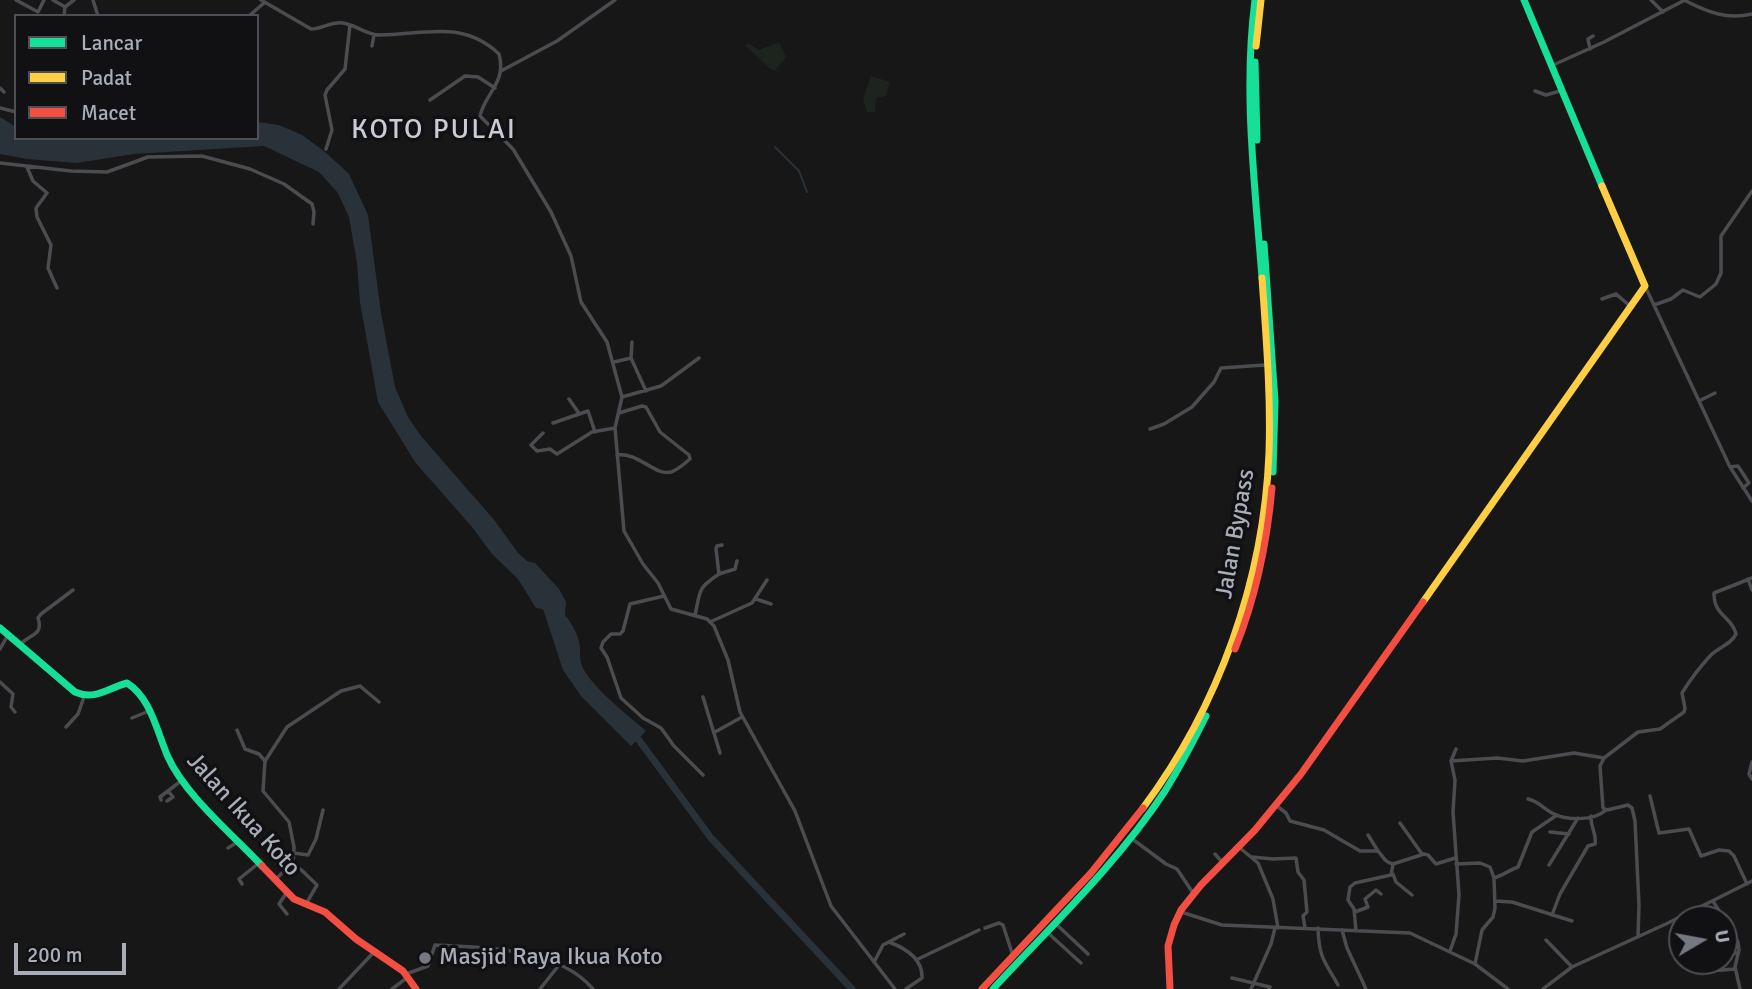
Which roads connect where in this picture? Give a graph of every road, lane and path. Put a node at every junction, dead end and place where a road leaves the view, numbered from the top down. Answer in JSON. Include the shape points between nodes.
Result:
{"nodes":[{"id":1,"x":16,"y":0,"type":"edge"},
{"id":2,"x":44,"y":0,"type":"edge"},
{"id":3,"x":53,"y":0,"type":"edge"},
{"id":4,"x":74,"y":0,"type":"edge"},
{"id":5,"x":615,"y":0,"type":"edge"},
{"id":6,"x":1255,"y":0,"type":"edge"},
{"id":7,"x":1261,"y":0,"type":"edge"},
{"id":8,"x":1524,"y":0,"type":"edge"},
{"id":9,"x":1651,"y":0,"type":"edge"},
{"id":10,"x":1685,"y":0,"type":"edge"},
{"id":11,"x":262,"y":1,"type":"edge"},
{"id":12,"x":65,"y":7,"type":"junction"},
{"id":13,"x":1662,"y":12,"type":"junction"},
{"id":14,"x":1752,"y":13,"type":"edge"},
{"id":15,"x":64,"y":14,"type":"edge"},
{"id":16,"x":350,"y":25,"type":"junction"},
{"id":17,"x":374,"y":35,"type":"junction"},
{"id":18,"x":1593,"y":36,"type":"dead end"},
{"id":19,"x":372,"y":46,"type":"dead end"},
{"id":20,"x":1590,"y":49,"type":"junction"},
{"id":21,"x":1551,"y":66,"type":"junction"},
{"id":22,"x":501,"y":71,"type":"junction"},
{"id":23,"x":495,"y":88,"type":"junction"},
{"id":24,"x":1535,"y":91,"type":"dead end"},
{"id":25,"x":1560,"y":91,"type":"junction"},
{"id":26,"x":430,"y":100,"type":"dead end"},
{"id":27,"x":326,"y":149,"type":"dead end"},
{"id":28,"x":0,"y":163,"type":"edge"},
{"id":29,"x":27,"y":167,"type":"junction"},
{"id":30,"x":1752,"y":191,"type":"edge"},
{"id":31,"x":313,"y":224,"type":"dead end"},
{"id":32,"x":1645,"y":286,"type":"junction"},
{"id":33,"x":57,"y":288,"type":"dead end"},
{"id":34,"x":1602,"y":299,"type":"dead end"},
{"id":35,"x":1654,"y":305,"type":"junction"},
{"id":36,"x":1630,"y":306,"type":"junction"},
{"id":37,"x":1267,"y":316,"type":"junction"},
{"id":38,"x":632,"y":342,"type":"dead end"},
{"id":39,"x":631,"y":358,"type":"junction"},
{"id":40,"x":699,"y":358,"type":"dead end"},
{"id":41,"x":613,"y":362,"type":"junction"},
{"id":42,"x":1268,"y":365,"type":"junction"},
{"id":43,"x":646,"y":391,"type":"junction"},
{"id":44,"x":1715,"y":393,"type":"dead end"},
{"id":45,"x":622,"y":397,"type":"junction"},
{"id":46,"x":569,"y":399,"type":"dead end"},
{"id":47,"x":1699,"y":401,"type":"junction"},
{"id":48,"x":578,"y":412,"type":"junction"},
{"id":49,"x":619,"y":413,"type":"junction"},
{"id":50,"x":553,"y":423,"type":"dead end"},
{"id":51,"x":615,"y":428,"type":"junction"},
{"id":52,"x":1150,"y":429,"type":"dead end"},
{"id":53,"x":595,"y":432,"type":"junction"},
{"id":54,"x":543,"y":433,"type":"dead end"},
{"id":55,"x":617,"y":455,"type":"junction"},
{"id":56,"x":1730,"y":467,"type":"junction"},
{"id":57,"x":1743,"y":488,"type":"junction"},
{"id":58,"x":1752,"y":501,"type":"edge"},
{"id":59,"x":722,"y":545,"type":"dead end"},
{"id":60,"x":737,"y":561,"type":"dead end"},
{"id":61,"x":719,"y":574,"type":"junction"},
{"id":62,"x":1750,"y":579,"type":"edge"},
{"id":63,"x":767,"y":580,"type":"dead end"},
{"id":64,"x":73,"y":590,"type":"dead end"},
{"id":65,"x":1752,"y":590,"type":"edge"},
{"id":66,"x":664,"y":596,"type":"junction"},
{"id":67,"x":756,"y":599,"type":"junction"},
{"id":68,"x":771,"y":604,"type":"dead end"},
{"id":69,"x":695,"y":615,"type":"junction"},
{"id":70,"x":710,"y":622,"type":"junction"},
{"id":71,"x":0,"y":628,"type":"edge"},
{"id":72,"x":8,"y":635,"type":"junction"},
{"id":73,"x":20,"y":645,"type":"junction"},
{"id":74,"x":0,"y":649,"type":"edge"},
{"id":75,"x":0,"y":682,"type":"edge"},
{"id":76,"x":84,"y":697,"type":"junction"},
{"id":77,"x":703,"y":697,"type":"dead end"},
{"id":78,"x":379,"y":702,"type":"dead end"},
{"id":79,"x":149,"y":711,"type":"junction"},
{"id":80,"x":15,"y":712,"type":"dead end"},
{"id":81,"x":742,"y":717,"type":"junction"},
{"id":82,"x":132,"y":718,"type":"dead end"},
{"id":83,"x":66,"y":727,"type":"dead end"},
{"id":84,"x":237,"y":730,"type":"dead end"},
{"id":85,"x":715,"y":732,"type":"junction"},
{"id":86,"x":1456,"y":749,"type":"dead end"},
{"id":87,"x":720,"y":753,"type":"dead end"},
{"id":88,"x":1604,"y":758,"type":"junction"},
{"id":89,"x":265,"y":761,"type":"junction"},
{"id":90,"x":1451,"y":761,"type":"junction"},
{"id":91,"x":1752,"y":762,"type":"edge"},
{"id":92,"x":703,"y":775,"type":"dead end"},
{"id":93,"x":1752,"y":779,"type":"edge"},
{"id":94,"x":181,"y":781,"type":"junction"},
{"id":95,"x":168,"y":791,"type":"junction"},
{"id":96,"x":1650,"y":796,"type":"dead end"},
{"id":97,"x":1528,"y":799,"type":"dead end"},
{"id":98,"x":161,"y":800,"type":"dead end"},
{"id":99,"x":167,"y":801,"type":"dead end"},
{"id":100,"x":1277,"y":806,"type":"junction"},
{"id":101,"x":323,"y":810,"type":"dead end"},
{"id":102,"x":1606,"y":810,"type":"junction"},
{"id":103,"x":1557,"y":815,"type":"junction"},
{"id":104,"x":1591,"y":816,"type":"junction"},
{"id":105,"x":1578,"y":818,"type":"junction"},
{"id":106,"x":1400,"y":823,"type":"dead end"},
{"id":107,"x":1550,"y":832,"type":"dead end"},
{"id":108,"x":1569,"y":834,"type":"junction"},
{"id":109,"x":1368,"y":835,"type":"dead end"},
{"id":110,"x":1131,"y":838,"type":"junction"},
{"id":111,"x":239,"y":841,"type":"junction"},
{"id":112,"x":1239,"y":847,"type":"junction"},
{"id":113,"x":228,"y":848,"type":"dead end"},
{"id":114,"x":1378,"y":850,"type":"junction"},
{"id":115,"x":294,"y":853,"type":"junction"},
{"id":116,"x":1215,"y":854,"type":"dead end"},
{"id":117,"x":1422,"y":854,"type":"junction"},
{"id":118,"x":1252,"y":857,"type":"junction"},
{"id":119,"x":1455,"y":858,"type":"junction"},
{"id":120,"x":293,"y":862,"type":"junction"},
{"id":121,"x":259,"y":863,"type":"junction"},
{"id":122,"x":1223,"y":863,"type":"junction"},
{"id":123,"x":1393,"y":863,"type":"junction"},
{"id":124,"x":1456,"y":864,"type":"junction"},
{"id":125,"x":1549,"y":865,"type":"dead end"},
{"id":126,"x":1392,"y":874,"type":"junction"},
{"id":127,"x":1494,"y":878,"type":"junction"},
{"id":128,"x":275,"y":880,"type":"junction"},
{"id":129,"x":1090,"y":880,"type":"junction"},
{"id":130,"x":1750,"y":883,"type":"edge"},
{"id":131,"x":242,"y":884,"type":"dead end"},
{"id":132,"x":287,"y":892,"type":"junction"},
{"id":133,"x":1193,"y":892,"type":"junction"},
{"id":134,"x":1381,"y":894,"type":"dead end"},
{"id":135,"x":1412,"y":895,"type":"dead end"},
{"id":136,"x":1495,"y":901,"type":"junction"},
{"id":137,"x":1713,"y":901,"type":"junction"},
{"id":138,"x":306,"y":904,"type":"junction"},
{"id":139,"x":1715,"y":905,"type":"edge"},
{"id":140,"x":1181,"y":912,"type":"junction"},
{"id":141,"x":1355,"y":912,"type":"junction"},
{"id":142,"x":287,"y":914,"type":"dead end"},
{"id":143,"x":1552,"y":915,"type":"junction"},
{"id":144,"x":1572,"y":921,"type":"dead end"},
{"id":145,"x":1055,"y":922,"type":"junction"},
{"id":146,"x":985,"y":928,"type":"dead end"},
{"id":147,"x":1276,"y":928,"type":"junction"},
{"id":148,"x":1306,"y":928,"type":"junction"},
{"id":149,"x":1318,"y":928,"type":"junction"},
{"id":150,"x":979,"y":930,"type":"dead end"},
{"id":151,"x":1342,"y":930,"type":"junction"},
{"id":152,"x":1356,"y":931,"type":"junction"},
{"id":153,"x":1047,"y":932,"type":"junction"},
{"id":154,"x":904,"y":933,"type":"dead end"},
{"id":155,"x":1638,"y":937,"type":"junction"},
{"id":156,"x":1546,"y":940,"type":"dead end"},
{"id":157,"x":889,"y":942,"type":"junction"},
{"id":158,"x":1450,"y":951,"type":"junction"},
{"id":159,"x":374,"y":952,"type":"junction"},
{"id":160,"x":1088,"y":954,"type":"dead end"},
{"id":161,"x":1013,"y":956,"type":"junction"},
{"id":162,"x":916,"y":960,"type":"junction"},
{"id":163,"x":874,"y":962,"type":"junction"},
{"id":164,"x":1081,"y":963,"type":"dead end"},
{"id":165,"x":1475,"y":964,"type":"junction"},
{"id":166,"x":559,"y":965,"type":"junction"},
{"id":167,"x":1572,"y":967,"type":"junction"},
{"id":168,"x":407,"y":976,"type":"junction"},
{"id":169,"x":1232,"y":978,"type":"dead end"},
{"id":170,"x":1254,"y":982,"type":"junction"},
{"id":171,"x":1338,"y":985,"type":"dead end"},
{"id":172,"x":914,"y":987,"type":"edge"},
{"id":173,"x":339,"y":989,"type":"edge"},
{"id":174,"x":392,"y":989,"type":"edge"},
{"id":175,"x":416,"y":989,"type":"edge"},
{"id":176,"x":540,"y":989,"type":"edge"},
{"id":177,"x":593,"y":989,"type":"edge"},
{"id":178,"x":895,"y":989,"type":"edge"},
{"id":179,"x":906,"y":989,"type":"edge"},
{"id":180,"x":982,"y":989,"type":"edge"},
{"id":181,"x":993,"y":989,"type":"edge"},
{"id":182,"x":1170,"y":989,"type":"edge"},
{"id":183,"x":1251,"y":989,"type":"edge"},
{"id":184,"x":1269,"y":989,"type":"edge"},
{"id":185,"x":1366,"y":989,"type":"edge"},
{"id":186,"x":1508,"y":989,"type":"edge"},
{"id":187,"x":1543,"y":989,"type":"edge"}],
"edges":[{"from":1,"to":2,"type":"street","via":[[38,12]]},
{"from":3,"to":12,"type":"street"},
{"from":4,"to":12,"type":"street"},
{"from":5,"to":22,"type":"street","via":[[557,41]]},
{"from":6,"to":37,"type":"main road","name":"Jalan Bypass","via":[[1250,119]]},
{"from":7,"to":37,"type":"main road","name":"Jalan Bypass","via":[[1255,108]]},
{"from":8,"to":21,"type":"main road"},
{"from":9,"to":13,"type":"street"},
{"from":10,"to":13,"type":"street"},
{"from":10,"to":14,"type":"street","via":[[1731,17]]},
{"from":11,"to":16,"type":"street","via":[[311,29]]},
{"from":12,"to":15,"type":"street"},
{"from":13,"to":20,"type":"street"},
{"from":16,"to":17,"type":"street"},
{"from":16,"to":27,"type":"street","via":[[345,69],[325,95],[332,130]]},
{"from":17,"to":19,"type":"street"},
{"from":17,"to":22,"type":"street","via":[[460,32],[498,53]]},
{"from":18,"to":20,"type":"street","via":[[1588,39]]},
{"from":20,"to":21,"type":"street"},
{"from":21,"to":25,"type":"main road"},
{"from":22,"to":23,"type":"street"},
{"from":23,"to":26,"type":"street","via":[[478,77],[465,76]]},
{"from":23,"to":41,"type":"street","via":[[481,119],[513,149],[551,212],[571,256],[581,302],[603,333]]},
{"from":24,"to":25,"type":"street","via":[[1546,95]]},
{"from":25,"to":32,"type":"main road"},
{"from":28,"to":29,"type":"street"},
{"from":29,"to":31,"type":"street","via":[[107,172],[148,157],[202,156],[284,184],[312,204]]},
{"from":29,"to":33,"type":"street","via":[[33,181],[47,192],[36,212],[51,245],[48,268]]},
{"from":30,"to":35,"type":"street","via":[[1721,236],[1721,272],[1716,284],[1702,297],[1683,290]]},
{"from":32,"to":35,"type":"street"},
{"from":32,"to":36,"type":"main road"},
{"from":34,"to":36,"type":"street","via":[[1616,294]]},
{"from":35,"to":47,"type":"street"},
{"from":36,"to":100,"type":"main road"},
{"from":37,"to":42,"type":"main road","name":"Jalan Bypass"},
{"from":37,"to":110,"type":"main road","name":"Jalan Bypass","via":[[1275,401],[1271,498],[1258,573],[1220,688],[1193,745]]},
{"from":38,"to":39,"type":"street"},
{"from":39,"to":41,"type":"street"},
{"from":39,"to":43,"type":"street"},
{"from":40,"to":43,"type":"street","via":[[671,380]]},
{"from":41,"to":45,"type":"street"},
{"from":42,"to":52,"type":"street","via":[[1221,368],[1192,407]]},
{"from":42,"to":129,"type":"main road","name":"Jalan Bypass","via":[[1265,506],[1252,576],[1229,652],[1174,764]]},
{"from":43,"to":45,"type":"street"},
{"from":44,"to":47,"type":"street"},
{"from":45,"to":49,"type":"street"},
{"from":46,"to":48,"type":"street"},
{"from":47,"to":56,"type":"street"},
{"from":48,"to":50,"type":"street"},
{"from":48,"to":53,"type":"street","via":[[589,412]]},
{"from":49,"to":51,"type":"street"},
{"from":49,"to":55,"type":"street","via":[[646,407],[660,432],[690,457],[666,472],[632,455]]},
{"from":51,"to":53,"type":"street"},
{"from":51,"to":55,"type":"street"},
{"from":53,"to":54,"type":"street","via":[[557,454],[550,449],[539,452],[531,445]]},
{"from":55,"to":66,"type":"street","via":[[625,531]]},
{"from":56,"to":57,"type":"street"},
{"from":56,"to":57,"type":"street","via":[[1737,466],[1748,480]]},
{"from":57,"to":58,"type":"street"},
{"from":59,"to":61,"type":"street","via":[[716,549]]},
{"from":60,"to":61,"type":"street","via":[[735,569]]},
{"from":61,"to":69,"type":"street","via":[[703,586]]},
{"from":62,"to":65,"type":"street"},
{"from":62,"to":88,"type":"street","via":[[1714,593],[1719,613],[1736,634],[1708,658],[1682,692],[1684,712],[1660,729],[1638,732]]},
{"from":63,"to":67,"type":"street"},
{"from":64,"to":73,"type":"street","via":[[41,614],[39,631]]},
{"from":66,"to":69,"type":"street","via":[[672,610]]},
{"from":66,"to":92,"type":"street","via":[[630,604],[623,631],[611,634],[601,648],[621,698],[661,728]]},
{"from":67,"to":68,"type":"street"},
{"from":67,"to":70,"type":"street"},
{"from":69,"to":70,"type":"street"},
{"from":70,"to":81,"type":"street","via":[[724,649]]},
{"from":71,"to":72,"type":"main road"},
{"from":72,"to":73,"type":"main road"},
{"from":72,"to":74,"type":"street"},
{"from":73,"to":76,"type":"main road"},
{"from":75,"to":80,"type":"street","via":[[13,694]]},
{"from":76,"to":79,"type":"main road","name":"Jalan Ikua Koto","via":[[127,683],[136,688]]},
{"from":76,"to":83,"type":"street"},
{"from":77,"to":85,"type":"street"},
{"from":78,"to":89,"type":"street","via":[[360,687],[341,691],[287,727]]},
{"from":79,"to":82,"type":"street"},
{"from":79,"to":94,"type":"main road","name":"Jalan Ikua Koto"},
{"from":81,"to":85,"type":"street"},
{"from":81,"to":163,"type":"street","via":[[795,811],[831,906]]},
{"from":84,"to":89,"type":"street","via":[[245,749]]},
{"from":85,"to":87,"type":"street"},
{"from":86,"to":90,"type":"street"},
{"from":88,"to":90,"type":"street","via":[[1574,753],[1523,761]]},
{"from":88,"to":102,"type":"street","via":[[1600,766]]},
{"from":89,"to":115,"type":"street","via":[[264,794],[289,822]]},
{"from":90,"to":119,"type":"street"},
{"from":91,"to":93,"type":"street"},
{"from":94,"to":95,"type":"street"},
{"from":94,"to":111,"type":"main road","name":"Jalan Ikua Koto"},
{"from":95,"to":98,"type":"street"},
{"from":95,"to":99,"type":"street","via":[[173,797]]},
{"from":96,"to":130,"type":"street","via":[[1659,833],[1689,830],[1701,856],[1729,851]]},
{"from":97,"to":103,"type":"street"},
{"from":100,"to":112,"type":"main road"},
{"from":100,"to":114,"type":"street","via":[[1290,821],[1324,830],[1360,851]]},
{"from":101,"to":115,"type":"street","via":[[308,855]]},
{"from":102,"to":104,"type":"street"},
{"from":102,"to":155,"type":"street","via":[[1624,804],[1632,808]]},
{"from":103,"to":105,"type":"street"},
{"from":103,"to":127,"type":"street","via":[[1532,832],[1518,867]]},
{"from":104,"to":105,"type":"street"},
{"from":104,"to":143,"type":"street","via":[[1595,844],[1588,846]]},
{"from":105,"to":108,"type":"street"},
{"from":106,"to":117,"type":"street"},
{"from":107,"to":108,"type":"street"},
{"from":108,"to":125,"type":"street"},
{"from":109,"to":114,"type":"street"},
{"from":110,"to":129,"type":"main road","name":"Jalan Bypass"},
{"from":110,"to":133,"type":"street","via":[[1177,869]]},
{"from":111,"to":113,"type":"street"},
{"from":111,"to":121,"type":"main road","name":"Jalan Ikua Koto"},
{"from":112,"to":118,"type":"street"},
{"from":112,"to":122,"type":"main road"},
{"from":114,"to":123,"type":"street","via":[[1383,860]]},
{"from":115,"to":120,"type":"street"},
{"from":116,"to":122,"type":"street"},
{"from":117,"to":119,"type":"street","via":[[1436,864]]},
{"from":117,"to":123,"type":"street"},
{"from":118,"to":147,"type":"street","via":[[1273,899]]},
{"from":118,"to":148,"type":"street","via":[[1296,858],[1304,878]]},
{"from":119,"to":124,"type":"street"},
{"from":120,"to":128,"type":"street"},
{"from":120,"to":138,"type":"street","via":[[317,885]]},
{"from":121,"to":128,"type":"main road","name":"Jalan Ikua Koto"},
{"from":121,"to":131,"type":"street","via":[[239,879]]},
{"from":122,"to":133,"type":"main road"},
{"from":123,"to":126,"type":"street"},
{"from":124,"to":127,"type":"street","via":[[1485,864]]},
{"from":124,"to":158,"type":"street","via":[[1459,895]]},
{"from":126,"to":135,"type":"street"},
{"from":126,"to":141,"type":"street","via":[[1352,885],[1348,900]]},
{"from":127,"to":136,"type":"street"},
{"from":128,"to":132,"type":"main road","name":"Jalan Ikua Koto"},
{"from":129,"to":145,"type":"main road","name":"Jalan Bypass"},
{"from":129,"to":161,"type":"main road","name":"Jalan Bypass"},
{"from":130,"to":137,"type":"street"},
{"from":132,"to":138,"type":"main road","name":"Jalan Ikua Koto"},
{"from":132,"to":142,"type":"street","via":[[279,904]]},
{"from":133,"to":140,"type":"main road"},
{"from":134,"to":141,"type":"street","via":[[1376,890],[1365,899],[1368,907]]},
{"from":136,"to":143,"type":"street"},
{"from":136,"to":165,"type":"street","via":[[1493,917],[1482,930]]},
{"from":137,"to":139,"type":"street"},
{"from":137,"to":155,"type":"street"},
{"from":138,"to":159,"type":"main road","name":"Jalan Ikua Koto","via":[[325,912]]},
{"from":140,"to":147,"type":"street","via":[[1222,925]]},
{"from":140,"to":182,"type":"main road","via":[[1168,946]]},
{"from":141,"to":152,"type":"street"},
{"from":143,"to":144,"type":"street"},
{"from":145,"to":153,"type":"main road","name":"Jalan Bypass"},
{"from":145,"to":160,"type":"street"},
{"from":146,"to":161,"type":"street","via":[[1002,924]]},
{"from":147,"to":148,"type":"street"},
{"from":147,"to":170,"type":"street"},
{"from":148,"to":149,"type":"street"},
{"from":149,"to":151,"type":"street"},
{"from":149,"to":171,"type":"street","via":[[1321,957]]},
{"from":150,"to":162,"type":"street"},
{"from":151,"to":152,"type":"street"},
{"from":151,"to":185,"type":"street"},
{"from":152,"to":158,"type":"street","via":[[1410,933]]},
{"from":153,"to":164,"type":"street"},
{"from":153,"to":181,"type":"main road","name":"Jalan Bypass"},
{"from":154,"to":157,"type":"street"},
{"from":155,"to":167,"type":"street"},
{"from":156,"to":167,"type":"street"},
{"from":157,"to":162,"type":"street","via":[[905,948]]},
{"from":157,"to":163,"type":"street"},
{"from":158,"to":165,"type":"street"},
{"from":159,"to":168,"type":"main road","name":"Jalan Ikua Koto"},
{"from":159,"to":173,"type":"street"},
{"from":161,"to":180,"type":"main road","name":"Jalan Bypass"},
{"from":162,"to":172,"type":"street","via":[[923,977]]},
{"from":163,"to":178,"type":"street"},
{"from":165,"to":186,"type":"street"},
{"from":166,"to":168,"type":"street","via":[[519,952],[436,945],[428,966]]},
{"from":166,"to":176,"type":"street"},
{"from":166,"to":177,"type":"street"},
{"from":167,"to":187,"type":"street"},
{"from":168,"to":174,"type":"street"},
{"from":168,"to":175,"type":"main road","name":"Jalan Ikua Koto"},
{"from":169,"to":170,"type":"street"},
{"from":170,"to":183,"type":"street"},
{"from":170,"to":184,"type":"street"},
{"from":172,"to":179,"type":"street"}]}
